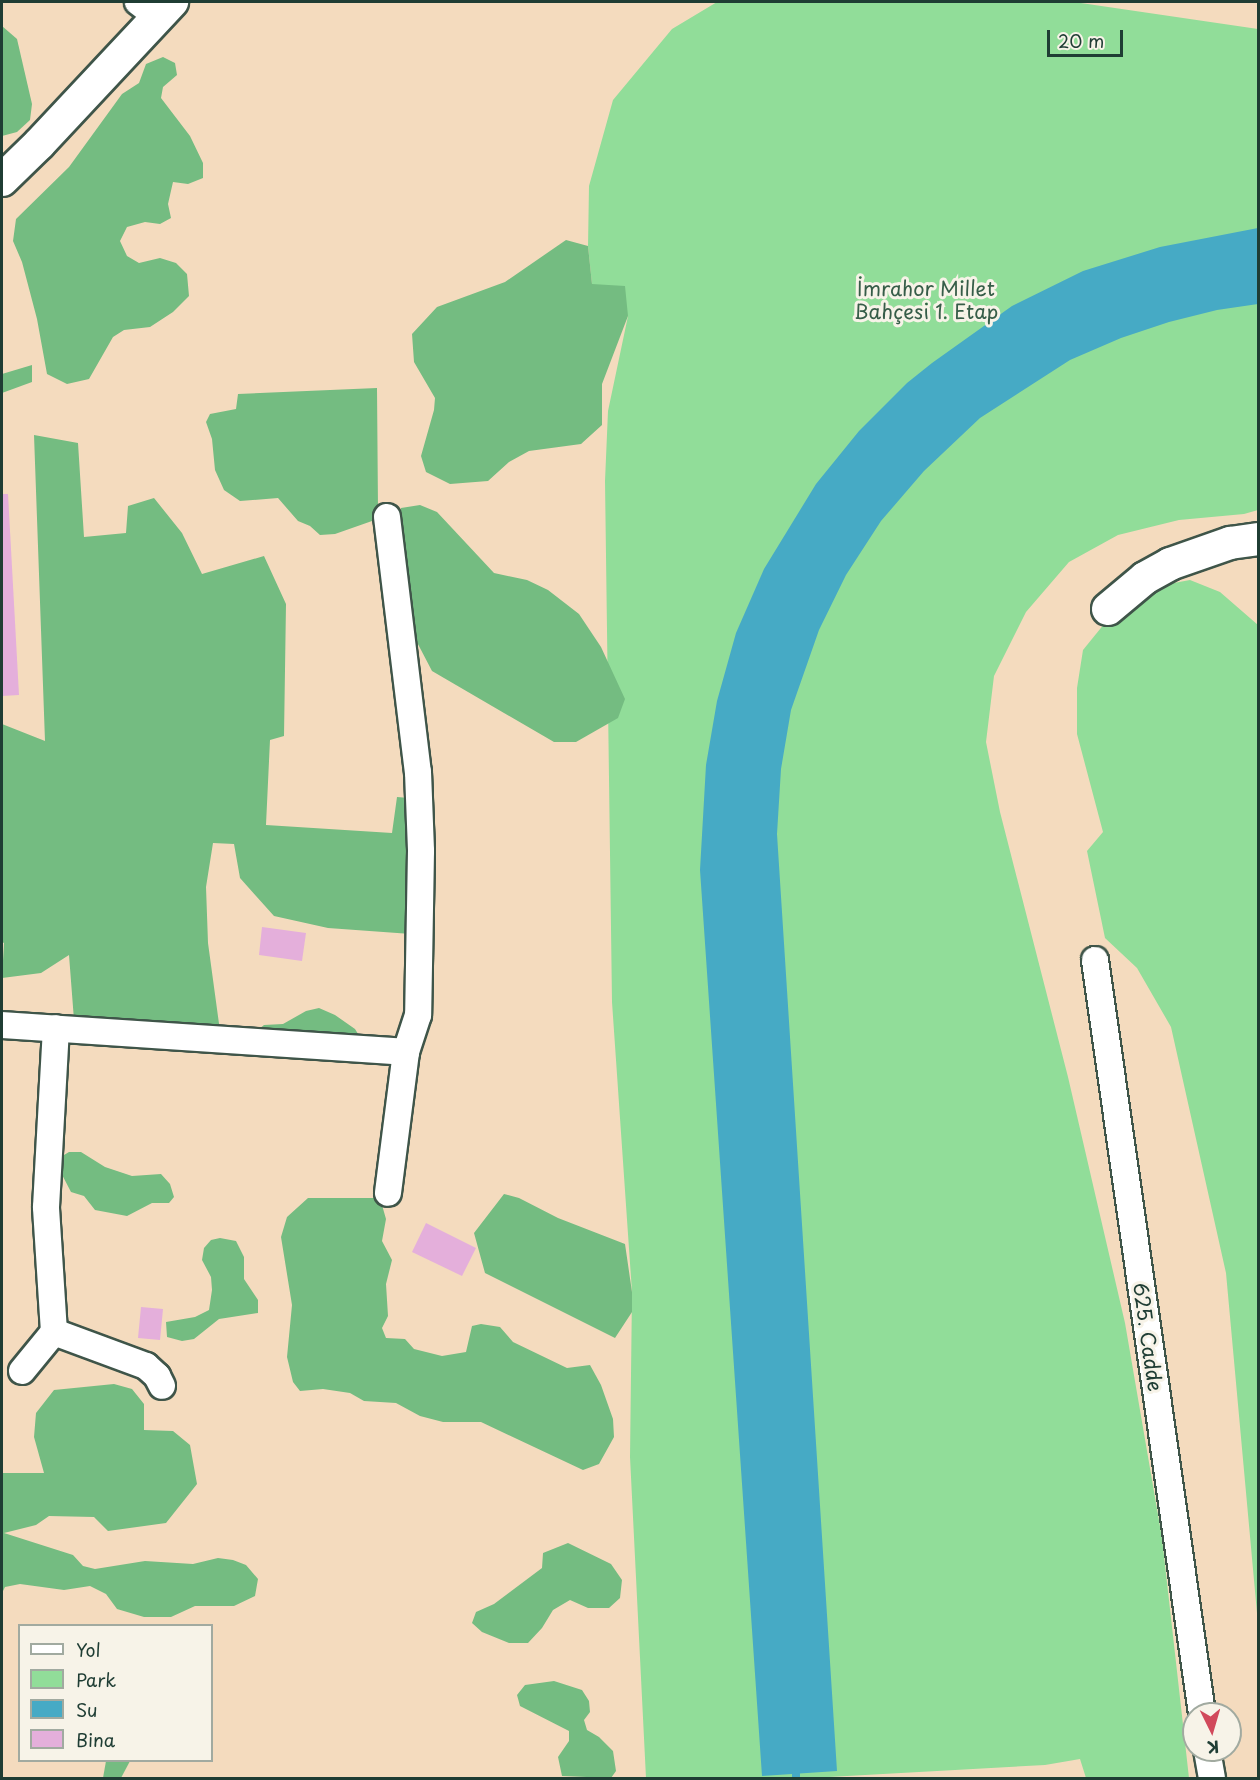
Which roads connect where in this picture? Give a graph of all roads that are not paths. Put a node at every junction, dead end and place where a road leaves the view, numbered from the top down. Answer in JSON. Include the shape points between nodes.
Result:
{"nodes":[{"id":1,"x":156,"y":7,"type":"edge"},
{"id":2,"x":2,"y":180,"type":"edge"},
{"id":3,"x":387,"y":517,"type":"dead end"},
{"id":4,"x":1258,"y":539,"type":"edge"},
{"id":5,"x":1108,"y":609,"type":"dead end"},
{"id":6,"x":1095,"y":960,"type":"dead end"},
{"id":7,"x":2,"y":1025,"type":"edge"},
{"id":8,"x":56,"y":1028,"type":"junction"},
{"id":9,"x":406,"y":1052,"type":"junction"},
{"id":10,"x":388,"y":1193,"type":"dead end"},
{"id":11,"x":54,"y":1332,"type":"junction"},
{"id":12,"x":22,"y":1371,"type":"dead end"},
{"id":13,"x":162,"y":1386,"type":"dead end"},
{"id":14,"x":1200,"y":1702,"type":"edge"},
{"id":15,"x":1210,"y":1762,"type":"edge"},
{"id":16,"x":1212,"y":1779,"type":"edge"}],
"edges":[{"from":1,"to":2,"type":"street","via":[[39,144]]},
{"from":3,"to":9,"type":"street","via":[[418,772],[422,851],[421,985],[418,1015]]},
{"from":4,"to":5,"type":"street","via":[[1230,543],[1170,564],[1145,578]]},
{"from":6,"to":14,"type":"street","name":"625. Cadde"},
{"from":7,"to":8,"type":"street"},
{"from":8,"to":9,"type":"street"},
{"from":8,"to":11,"type":"street","via":[[46,1207]]},
{"from":9,"to":10,"type":"street"},
{"from":11,"to":12,"type":"street"},
{"from":11,"to":13,"type":"street","via":[[146,1366]]},
{"from":15,"to":16,"type":"street"}]}
